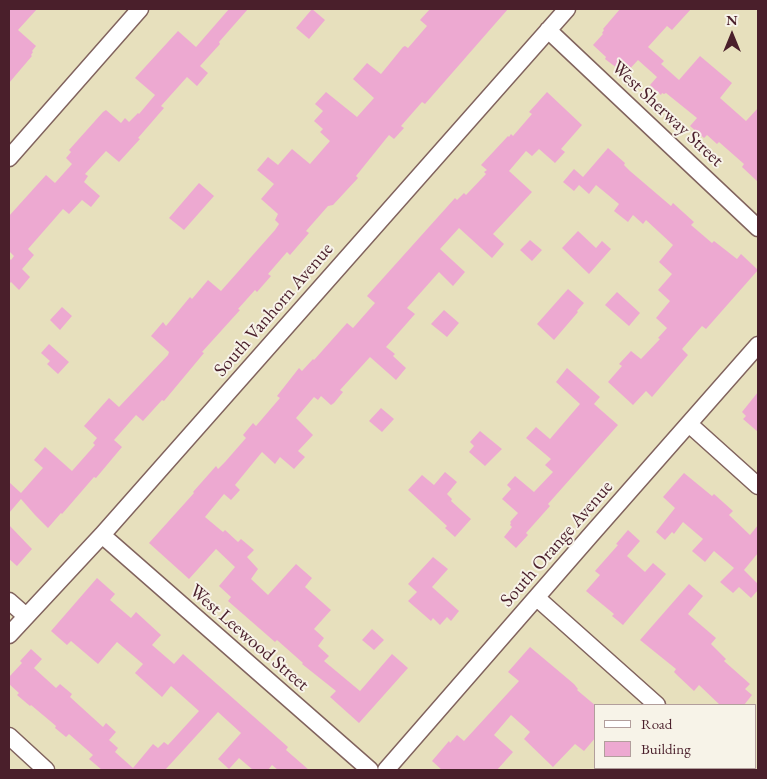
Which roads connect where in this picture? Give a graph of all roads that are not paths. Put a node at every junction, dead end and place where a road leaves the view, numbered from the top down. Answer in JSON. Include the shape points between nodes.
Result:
{"nodes":[{"id":1,"x":140,"y":9,"type":"edge"},
{"id":2,"x":567,"y":9,"type":"edge"},
{"id":3,"x":548,"y":30,"type":"junction"},
{"id":4,"x":9,"y":158,"type":"edge"},
{"id":5,"x":758,"y":228,"type":"edge"},
{"id":6,"x":758,"y":345,"type":"edge"},
{"id":7,"x":689,"y":424,"type":"junction"},
{"id":8,"x":758,"y":486,"type":"edge"},
{"id":9,"x":102,"y":535,"type":"junction"},
{"id":10,"x":537,"y":598,"type":"junction"},
{"id":11,"x":9,"y":601,"type":"edge"},
{"id":12,"x":26,"y":616,"type":"junction"},
{"id":13,"x":9,"y":635,"type":"edge"},
{"id":14,"x":655,"y":704,"type":"edge"},
{"id":15,"x":9,"y":736,"type":"edge"},
{"id":16,"x":46,"y":770,"type":"edge"},
{"id":17,"x":370,"y":770,"type":"edge"},
{"id":18,"x":386,"y":770,"type":"edge"}],
"edges":[{"from":1,"to":4,"type":"street"},
{"from":2,"to":3,"type":"street","name":"South Vanhorn Avenue"},
{"from":3,"to":5,"type":"street","name":"West Sherway Street"},
{"from":3,"to":9,"type":"street","name":"South Vanhorn Avenue"},
{"from":6,"to":7,"type":"street","name":"South Orange Avenue"},
{"from":7,"to":8,"type":"street"},
{"from":7,"to":10,"type":"street","name":"South Orange Avenue"},
{"from":9,"to":12,"type":"street","name":"South Vanhorn Avenue"},
{"from":9,"to":17,"type":"street","name":"West Leewood Street"},
{"from":10,"to":14,"type":"street"},
{"from":10,"to":18,"type":"street","name":"South Orange Avenue"},
{"from":11,"to":12,"type":"street"},
{"from":12,"to":13,"type":"street","name":"South Vanhorn Avenue"},
{"from":15,"to":16,"type":"street"}]}
